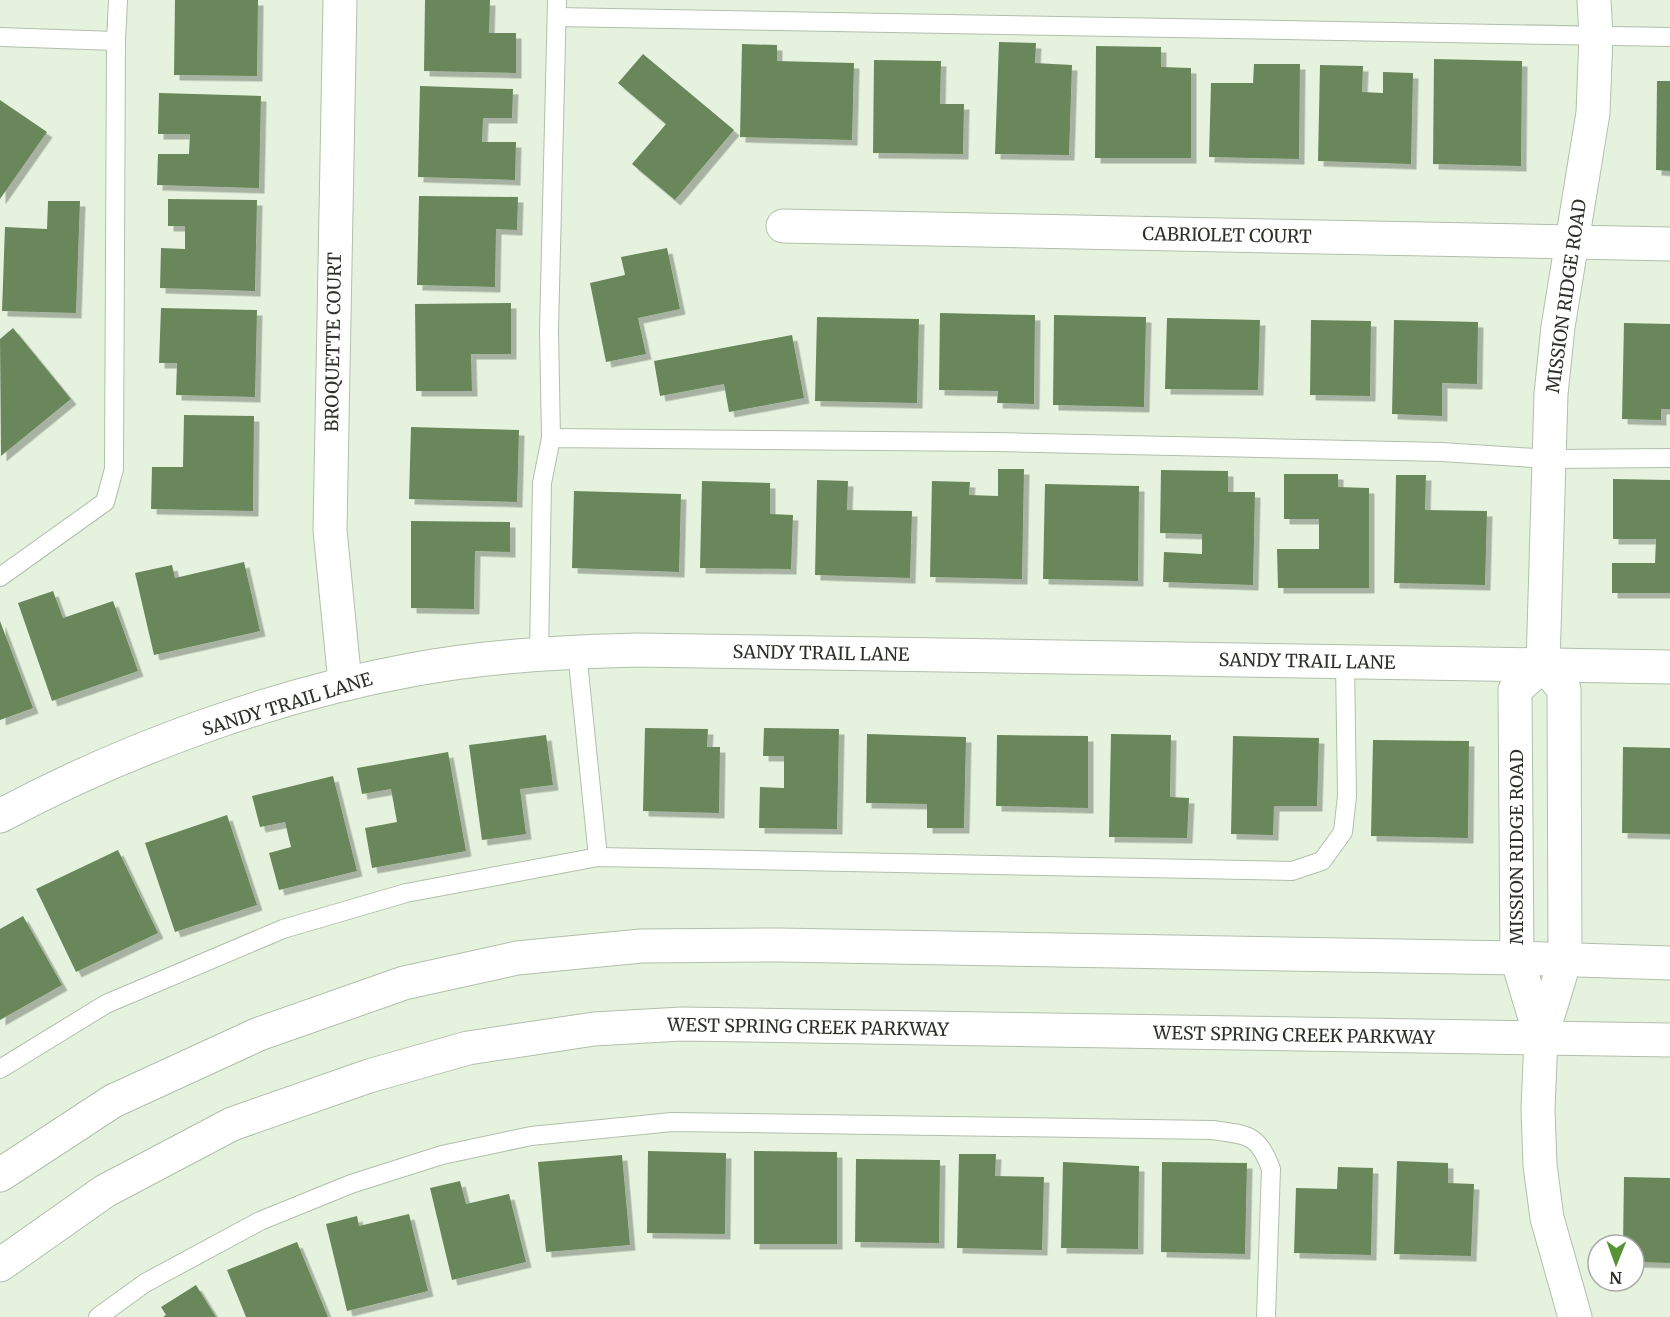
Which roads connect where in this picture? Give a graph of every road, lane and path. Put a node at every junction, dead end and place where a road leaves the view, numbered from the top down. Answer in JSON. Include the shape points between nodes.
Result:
{"nodes":[{"id":1,"x":118,"y":0,"type":"edge"},
{"id":2,"x":340,"y":0,"type":"edge"},
{"id":3,"x":1594,"y":0,"type":"edge"},
{"id":4,"x":557,"y":9,"type":"edge"},
{"id":5,"x":1596,"y":36,"type":"junction"},
{"id":6,"x":0,"y":37,"type":"edge"},
{"id":7,"x":1670,"y":37,"type":"edge"},
{"id":8,"x":117,"y":41,"type":"junction"},
{"id":9,"x":783,"y":226,"type":"dead end"},
{"id":10,"x":1572,"y":242,"type":"junction"},
{"id":11,"x":1670,"y":244,"type":"edge"},
{"id":12,"x":551,"y":438,"type":"junction"},
{"id":13,"x":1670,"y":458,"type":"edge"},
{"id":14,"x":1549,"y":459,"type":"junction"},
{"id":15,"x":0,"y":578,"type":"edge"},
{"id":16,"x":577,"y":652,"type":"junction"},
{"id":17,"x":539,"y":653,"type":"junction"},
{"id":18,"x":1345,"y":662,"type":"junction"},
{"id":19,"x":1544,"y":665,"type":"junction"},
{"id":20,"x":1670,"y":667,"type":"edge"},
{"id":21,"x":345,"y":683,"type":"junction"},
{"id":22,"x":0,"y":816,"type":"edge"},
{"id":23,"x":598,"y":857,"type":"junction"},
{"id":24,"x":1517,"y":957,"type":"junction"},
{"id":25,"x":1565,"y":960,"type":"junction"},
{"id":26,"x":1670,"y":963,"type":"edge"},
{"id":27,"x":1541,"y":1038,"type":"junction"},
{"id":28,"x":1670,"y":1040,"type":"edge"},
{"id":29,"x":0,"y":1069,"type":"edge"},
{"id":30,"x":0,"y":1175,"type":"edge"},
{"id":31,"x":0,"y":1265,"type":"edge"},
{"id":32,"x":98,"y":1317,"type":"edge"},
{"id":33,"x":1266,"y":1317,"type":"edge"},
{"id":34,"x":1575,"y":1317,"type":"edge"}],
"edges":[{"from":1,"to":8,"type":"lane"},
{"from":2,"to":21,"type":"street","name":"BROQUETTE COURT","via":[[330,530]]},
{"from":3,"to":5,"type":"street","name":"MISSION RIDGE ROAD"},
{"from":4,"to":5,"type":"lane"},
{"from":4,"to":12,"type":"lane","via":[[549,330]]},
{"from":5,"to":7,"type":"lane"},
{"from":5,"to":10,"type":"street","name":"MISSION RIDGE ROAD","via":[[1593,113]]},
{"from":6,"to":8,"type":"lane"},
{"from":8,"to":15,"type":"lane","via":[[114,469],[105,502]]},
{"from":9,"to":10,"type":"street","name":"CABRIOLET COURT"},
{"from":10,"to":11,"type":"street","name":"CABRIOLET COURT"},
{"from":10,"to":14,"type":"street","name":"MISSION RIDGE ROAD","via":[[1558,327]]},
{"from":12,"to":14,"type":"lane","via":[[995,442],[1442,452]]},
{"from":12,"to":17,"type":"lane","via":[[542,483]]},
{"from":13,"to":14,"type":"lane"},
{"from":14,"to":19,"type":"street","name":"MISSION RIDGE ROAD"},
{"from":16,"to":17,"type":"street","name":"SANDY TRAIL LANE"},
{"from":16,"to":18,"type":"street","name":"SANDY TRAIL LANE"},
{"from":16,"to":23,"type":"lane"},
{"from":17,"to":21,"type":"street","name":"SANDY TRAIL LANE"},
{"from":18,"to":19,"type":"street","name":"SANDY TRAIL LANE"},
{"from":18,"to":23,"type":"lane","via":[[1347,796],[1343,832],[1322,861],[1292,871]]},
{"from":19,"to":20,"type":"street","name":"SANDY TRAIL LANE"},
{"from":19,"to":24,"type":"street","name":"MISSION RIDGE ROAD","via":[[1515,690]]},
{"from":19,"to":25,"type":"street","name":"MISSION RIDGE ROAD","via":[[1564,689]]},
{"from":21,"to":22,"type":"street","name":"SANDY TRAIL LANE","via":[[177,737],[97,768]]},
{"from":23,"to":29,"type":"lane","via":[[406,893],[283,929],[106,1004]]},
{"from":24,"to":25,"type":"street"},
{"from":24,"to":27,"type":"street","name":"MISSION RIDGE ROAD"},
{"from":24,"to":30,"type":"street","via":[[779,945],[641,946],[517,958],[404,983],[259,1034],[113,1101]]},
{"from":25,"to":26,"type":"street"},
{"from":25,"to":27,"type":"street","name":"MISSION RIDGE ROAD"},
{"from":27,"to":28,"type":"street","name":"WEST SPRING CREEK PARKWAY"},
{"from":27,"to":31,"type":"street","name":"WEST SPRING CREEK PARKWAY","via":[[682,1024],[571,1033],[468,1048],[369,1076],[232,1124],[105,1191]]},
{"from":27,"to":34,"type":"street","name":"MISSION RIDGE ROAD","via":[[1540,1165],[1546,1218]]},
{"from":32,"to":33,"type":"lane","via":[[145,1283],[260,1221],[351,1184],[442,1155],[531,1136],[694,1122],[1212,1130],[1243,1134],[1263,1147],[1271,1168]]}]}
